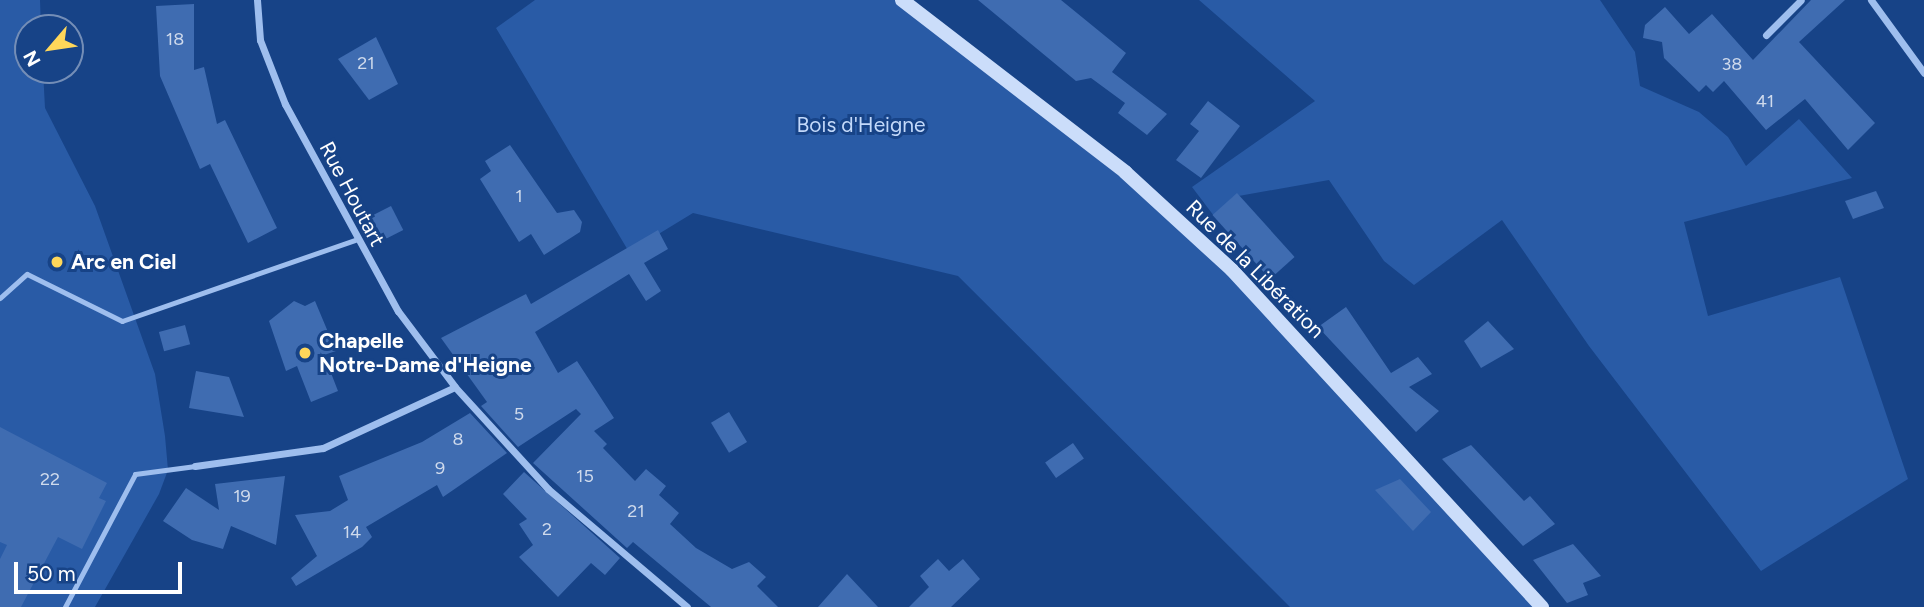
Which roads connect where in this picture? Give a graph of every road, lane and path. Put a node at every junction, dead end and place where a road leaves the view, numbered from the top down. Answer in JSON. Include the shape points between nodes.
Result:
{"nodes":[{"id":1,"x":257,"y":0,"type":"edge"},
{"id":2,"x":902,"y":0,"type":"edge"},
{"id":3,"x":1801,"y":0,"type":"edge"},
{"id":4,"x":1871,"y":0,"type":"edge"},
{"id":5,"x":1766,"y":35,"type":"dead end"},
{"id":6,"x":1924,"y":73,"type":"edge"},
{"id":7,"x":355,"y":240,"type":"junction"},
{"id":8,"x":0,"y":298,"type":"edge"},
{"id":9,"x":454,"y":387,"type":"junction"},
{"id":10,"x":195,"y":466,"type":"joint"},
{"id":11,"x":65,"y":607,"type":"edge"},
{"id":12,"x":687,"y":607,"type":"edge"},
{"id":13,"x":1542,"y":607,"type":"edge"}],
"edges":[{"from":1,"to":7,"type":"street","name":"Rue Houtart","via":[[261,40],[285,104]]},
{"from":2,"to":13,"type":"street","name":"Rue de la Libération","via":[[1125,172],[1232,270]]},
{"from":3,"to":5,"type":"street"},
{"from":4,"to":6,"type":"street"},
{"from":7,"to":8,"type":"lane","via":[[122,321],[27,274]]},
{"from":7,"to":9,"type":"street","name":"Rue Houtart"},
{"from":9,"to":10,"type":"street","via":[[323,448]]},
{"from":9,"to":12,"type":"street","name":"Rue Houtart","via":[[548,489]]},
{"from":10,"to":11,"type":"lane","via":[[135,474]]}]}
